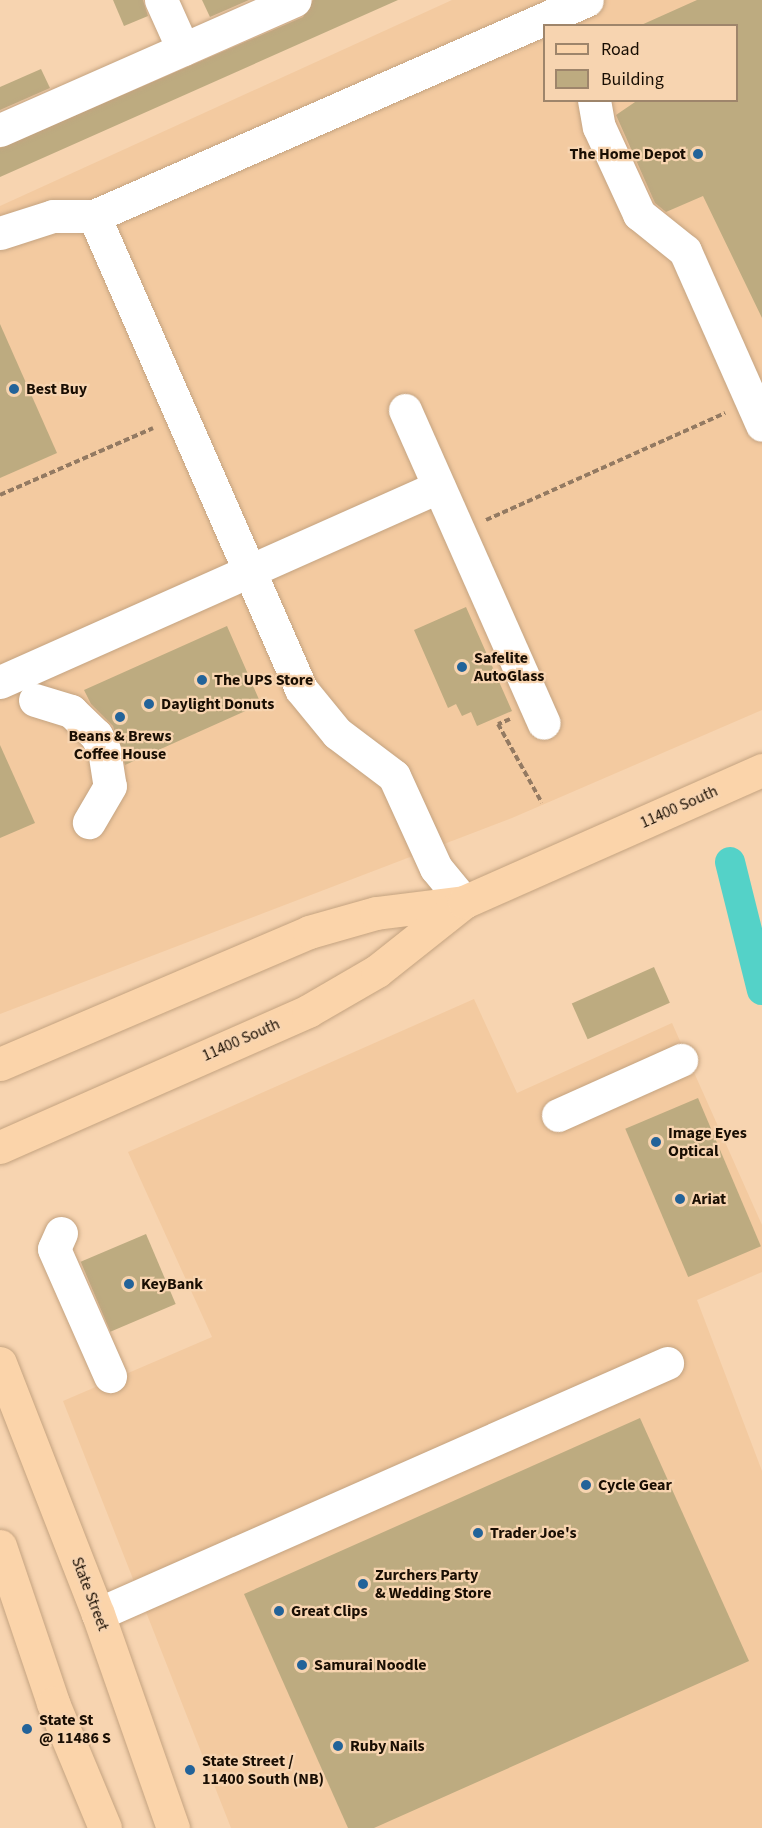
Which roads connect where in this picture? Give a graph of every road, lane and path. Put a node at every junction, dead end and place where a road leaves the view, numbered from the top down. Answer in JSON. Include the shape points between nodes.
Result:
{"nodes":[{"id":1,"x":161,"y":0,"type":"edge"},
{"id":2,"x":295,"y":0,"type":"edge"},
{"id":3,"x":586,"y":0,"type":"edge"},
{"id":4,"x":596,"y":24,"type":"edge"},
{"id":5,"x":183,"y":49,"type":"junction"},
{"id":6,"x":594,"y":102,"type":"edge"},
{"id":7,"x":0,"y":130,"type":"edge"},
{"id":8,"x":94,"y":216,"type":"junction"},
{"id":9,"x":0,"y":232,"type":"edge"},
{"id":10,"x":405,"y":410,"type":"dead end"},
{"id":11,"x":757,"y":413,"type":"edge"},
{"id":12,"x":160,"y":425,"type":"dead end"},
{"id":13,"x":439,"y":487,"type":"junction"},
{"id":14,"x":0,"y":495,"type":"edge"},
{"id":15,"x":458,"y":528,"type":"junction"},
{"id":16,"x":250,"y":571,"type":"junction"},
{"id":17,"x":0,"y":682,"type":"edge"},
{"id":18,"x":35,"y":700,"type":"dead end"},
{"id":19,"x":544,"y":723,"type":"dead end"},
{"id":20,"x":762,"y":770,"type":"edge"},
{"id":21,"x":89,"y":822,"type":"dead end"},
{"id":22,"x":464,"y":902,"type":"junction"},
{"id":23,"x":681,"y":1060,"type":"dead end"},
{"id":24,"x":0,"y":1064,"type":"edge"},
{"id":25,"x":558,"y":1114,"type":"dead end"},
{"id":26,"x":0,"y":1147,"type":"edge"},
{"id":27,"x":61,"y":1233,"type":"dead end"},
{"id":28,"x":0,"y":1363,"type":"edge"},
{"id":29,"x":667,"y":1363,"type":"dead end"},
{"id":30,"x":110,"y":1376,"type":"dead end"},
{"id":31,"x":0,"y":1546,"type":"edge"},
{"id":32,"x":98,"y":1614,"type":"junction"},
{"id":33,"x":105,"y":1828,"type":"edge"},
{"id":34,"x":172,"y":1828,"type":"edge"}],
"edges":[{"from":1,"to":5,"type":"lane"},
{"from":2,"to":5,"type":"lane"},
{"from":3,"to":4,"type":"lane"},
{"from":3,"to":8,"type":"lane"},
{"from":5,"to":7,"type":"lane"},
{"from":6,"to":11,"type":"lane","via":[[599,127],[639,214],[685,251]]},
{"from":8,"to":9,"type":"lane","via":[[53,216]]},
{"from":8,"to":16,"type":"lane"},
{"from":10,"to":13,"type":"lane"},
{"from":11,"to":15,"type":"path"},
{"from":12,"to":14,"type":"path"},
{"from":13,"to":15,"type":"lane"},
{"from":13,"to":16,"type":"lane"},
{"from":15,"to":19,"type":"lane"},
{"from":16,"to":17,"type":"lane"},
{"from":16,"to":22,"type":"lane","via":[[311,704],[337,733],[394,776],[436,868]]},
{"from":18,"to":21,"type":"lane","via":[[71,711],[96,735],[105,750],[110,786]]},
{"from":20,"to":22,"type":"main road","name":"11400 South"},
{"from":22,"to":24,"type":"main road","name":"11400 South","via":[[376,914],[309,932]]},
{"from":22,"to":26,"type":"main road","name":"11400 South","via":[[408,950],[343,992]]},
{"from":23,"to":25,"type":"lane"},
{"from":27,"to":30,"type":"lane","via":[[54,1249]]},
{"from":28,"to":32,"type":"main road","name":"State Street"},
{"from":29,"to":32,"type":"lane"},
{"from":31,"to":33,"type":"main road","via":[[53,1703]]},
{"from":32,"to":34,"type":"main road","name":"State Street"}]}
